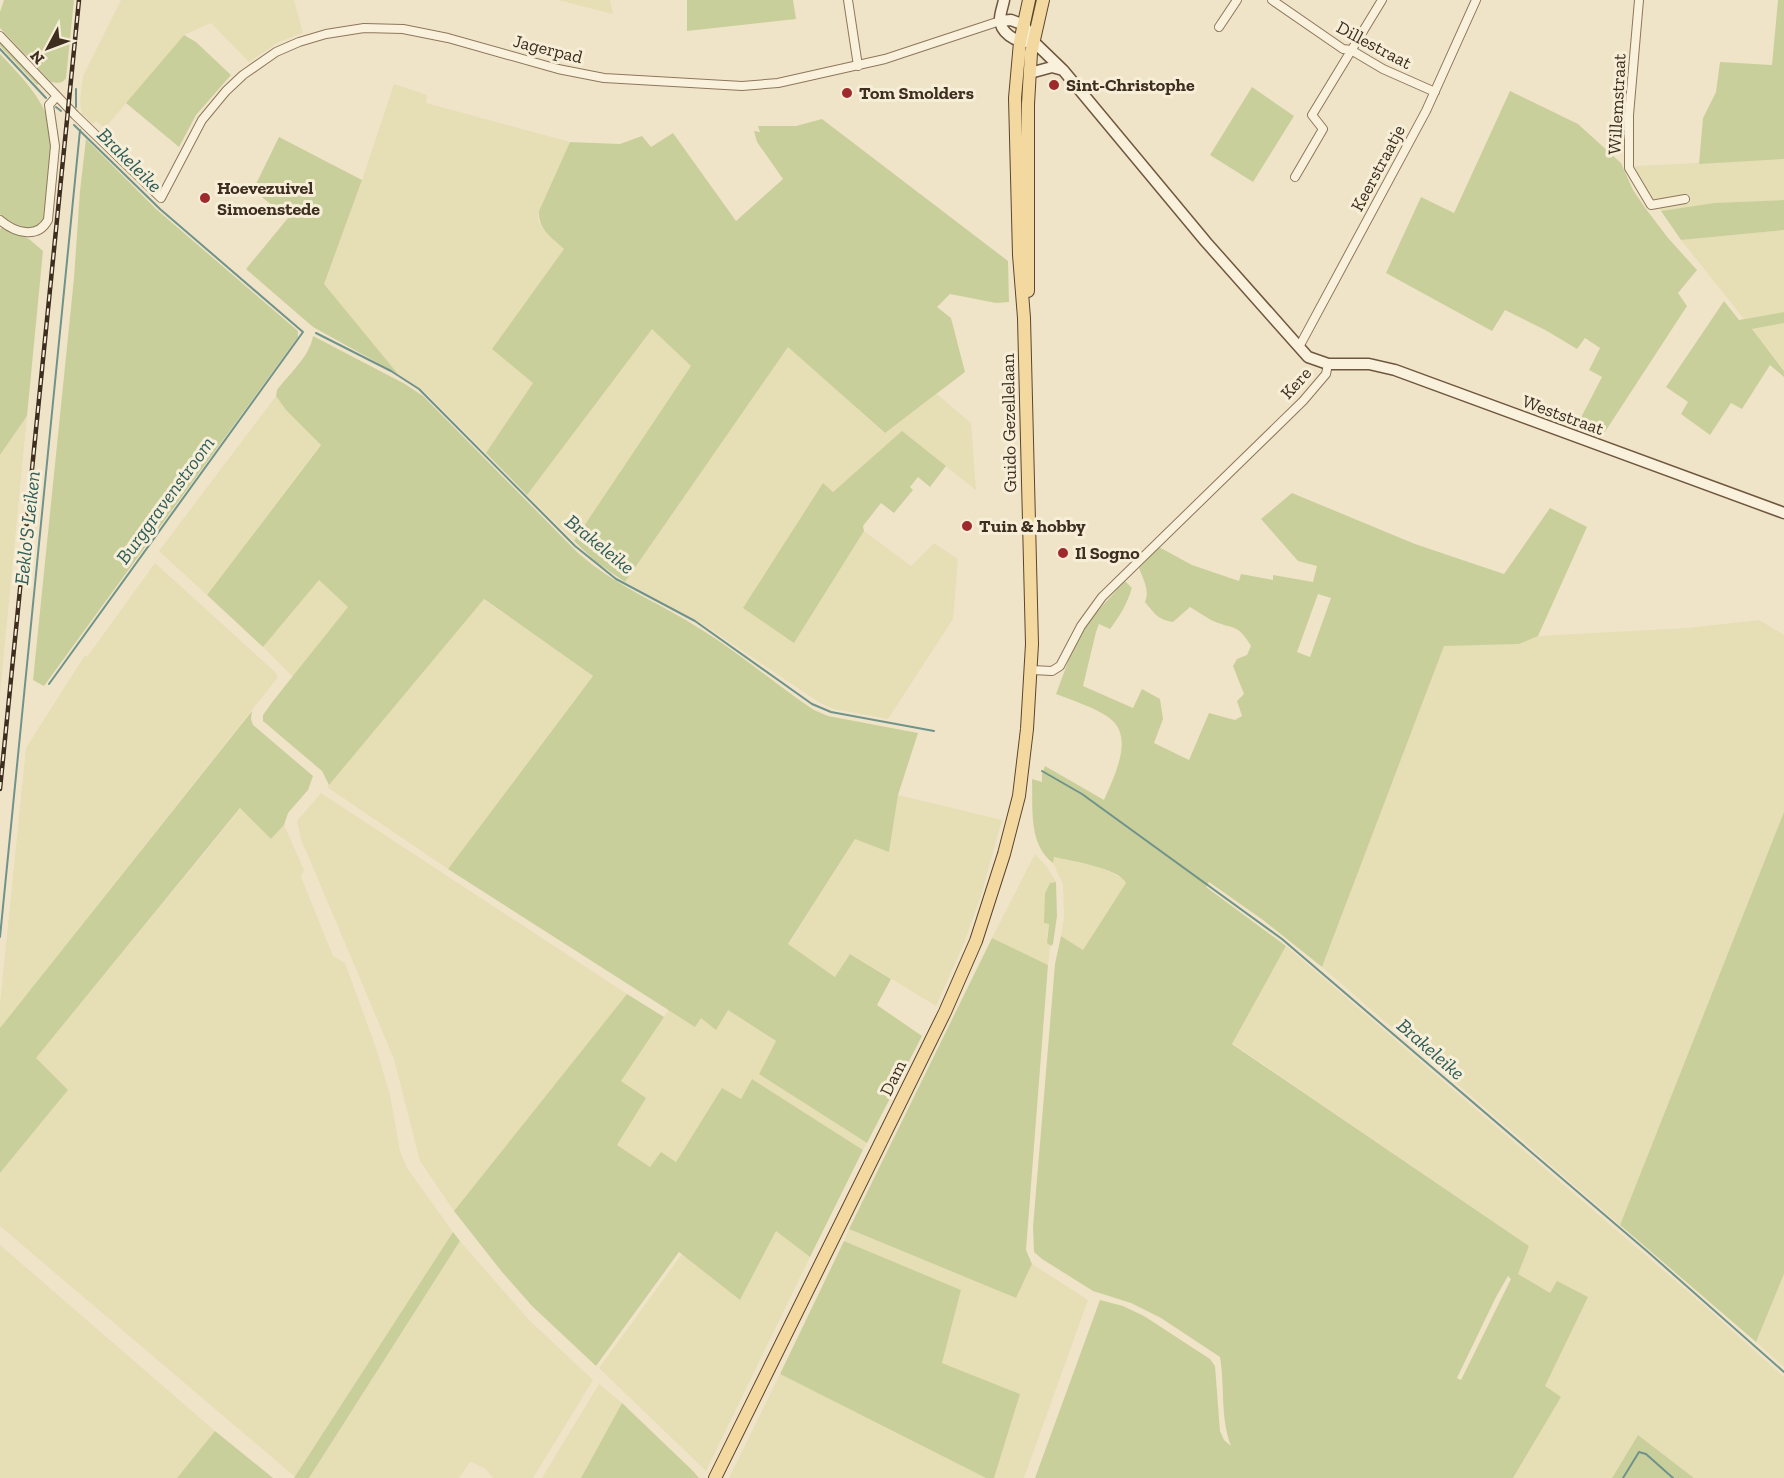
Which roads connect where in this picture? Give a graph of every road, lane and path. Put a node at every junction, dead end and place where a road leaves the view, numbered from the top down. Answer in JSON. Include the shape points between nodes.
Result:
{"nodes":[{"id":1,"x":848,"y":0,"type":"edge"},
{"id":2,"x":1004,"y":0,"type":"edge"},
{"id":3,"x":1029,"y":0,"type":"edge"},
{"id":4,"x":1043,"y":0,"type":"edge"},
{"id":5,"x":1237,"y":0,"type":"edge"},
{"id":6,"x":1272,"y":0,"type":"edge"},
{"id":7,"x":1382,"y":0,"type":"edge"},
{"id":8,"x":1476,"y":0,"type":"edge"},
{"id":9,"x":1639,"y":0,"type":"edge"},
{"id":10,"x":1000,"y":21,"type":"junction"},
{"id":11,"x":1024,"y":25,"type":"junction"},
{"id":12,"x":1219,"y":27,"type":"dead end"},
{"id":13,"x":0,"y":36,"type":"edge"},
{"id":14,"x":1020,"y":42,"type":"junction"},
{"id":15,"x":1034,"y":42,"type":"junction"},
{"id":16,"x":1352,"y":50,"type":"junction"},
{"id":17,"x":858,"y":66,"type":"junction"},
{"id":18,"x":1063,"y":70,"type":"junction"},
{"id":19,"x":1030,"y":73,"type":"junction"},
{"id":20,"x":1435,"y":92,"type":"junction"},
{"id":21,"x":57,"y":96,"type":"junction"},
{"id":22,"x":1023,"y":152,"type":"junction"},
{"id":23,"x":1295,"y":177,"type":"dead end"},
{"id":24,"x":1685,"y":199,"type":"dead end"},
{"id":25,"x":1,"y":222,"type":"edge"},
{"id":26,"x":1299,"y":347,"type":"junction"},
{"id":27,"x":1328,"y":364,"type":"junction"},
{"id":28,"x":1784,"y":513,"type":"edge"},
{"id":29,"x":1032,"y":670,"type":"junction"},
{"id":30,"x":715,"y":1478,"type":"edge"}],
"edges":[{"from":1,"to":17,"type":"street"},
{"from":2,"to":10,"type":"street"},
{"from":3,"to":11,"type":"main road","name":"Guido Gezellelaan"},
{"from":4,"to":15,"type":"main road","name":"Guido Gezellelaan"},
{"from":5,"to":12,"type":"street"},
{"from":6,"to":16,"type":"street","name":"Dillestraat","via":[[1344,49]]},
{"from":7,"to":16,"type":"street"},
{"from":8,"to":20,"type":"street","name":"Keerstraatje"},
{"from":9,"to":24,"type":"street","name":"Willemstraat","via":[[1629,115],[1629,168],[1652,205]]},
{"from":10,"to":11,"type":"street"},
{"from":10,"to":14,"type":"street","via":[[1005,32]]},
{"from":10,"to":17,"type":"street","name":"Jagerpad"},
{"from":11,"to":14,"type":"main road","name":"Guido Gezellelaan"},
{"from":11,"to":15,"type":"street","name":"Kere"},
{"from":13,"to":21,"type":"street"},
{"from":14,"to":15,"type":"street"},
{"from":14,"to":22,"type":"main road","name":"Guido Gezellelaan","via":[[1015,98]]},
{"from":15,"to":18,"type":"street","name":"Kere"},
{"from":15,"to":19,"type":"main road","name":"Guido Gezellelaan"},
{"from":16,"to":20,"type":"street","name":"Dillestraat"},
{"from":16,"to":23,"type":"street","via":[[1312,115],[1323,129]]},
{"from":17,"to":21,"type":"street","name":"Jagerpad","via":[[759,86],[691,84],[569,72],[403,29],[364,28],[326,34],[276,52],[226,91],[202,120],[161,198]]},
{"from":18,"to":19,"type":"street","via":[[1052,67]]},
{"from":18,"to":26,"type":"street","name":"Kere"},
{"from":19,"to":22,"type":"main road","name":"Guido Gezellelaan"},
{"from":20,"to":26,"type":"street","name":"Keerstraatje"},
{"from":21,"to":25,"type":"street","via":[[49,105],[55,146],[48,220],[41,229],[29,233]]},
{"from":22,"to":29,"type":"main road","name":"Guido Gezellelaan"},
{"from":26,"to":27,"type":"street","name":"Kere","via":[[1308,357]]},
{"from":27,"to":28,"type":"street","name":"Weststraat","via":[[1369,364],[1395,370]]},
{"from":27,"to":29,"type":"street","name":"Kere","via":[[1326,374],[1309,395],[1102,597],[1060,666],[1052,671]]},
{"from":29,"to":30,"type":"main road","name":"Dam","via":[[1019,796],[976,941],[927,1049]]}]}
